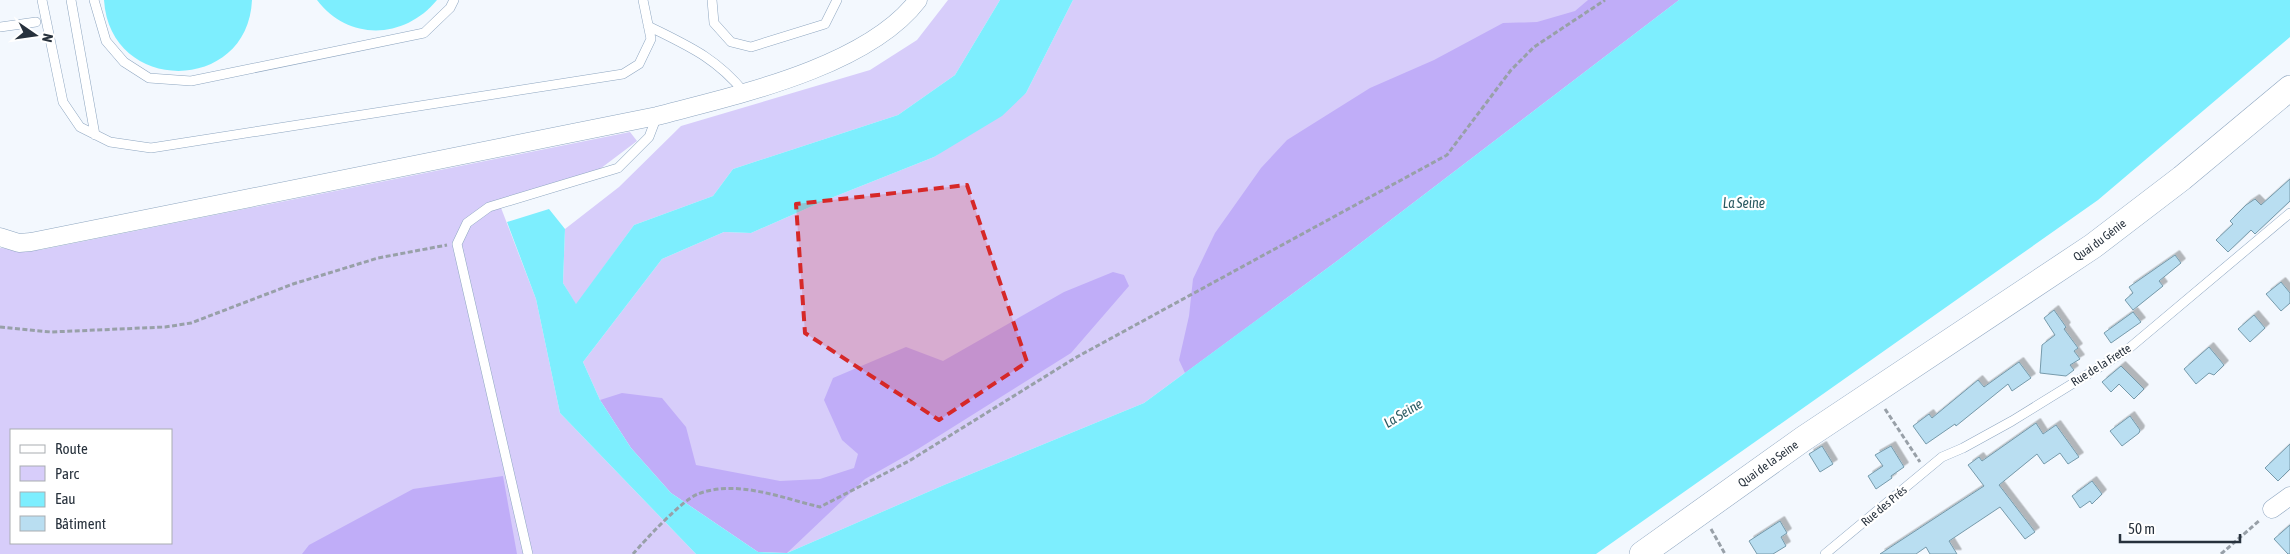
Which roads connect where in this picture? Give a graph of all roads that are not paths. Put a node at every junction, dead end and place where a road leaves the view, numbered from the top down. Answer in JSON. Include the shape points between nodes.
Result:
{"nodes":[{"id":1,"x":42,"y":0,"type":"edge"},
{"id":2,"x":71,"y":0,"type":"edge"},
{"id":3,"x":94,"y":0,"type":"edge"},
{"id":4,"x":454,"y":0,"type":"edge"},
{"id":5,"x":643,"y":0,"type":"edge"},
{"id":6,"x":712,"y":0,"type":"edge"},
{"id":7,"x":837,"y":0,"type":"edge"},
{"id":8,"x":918,"y":0,"type":"edge"},
{"id":9,"x":36,"y":22,"type":"dead end"},
{"id":10,"x":648,"y":26,"type":"junction"},
{"id":11,"x":0,"y":27,"type":"edge"},
{"id":12,"x":2290,"y":88,"type":"edge"},
{"id":13,"x":744,"y":92,"type":"junction"},
{"id":14,"x":657,"y":116,"type":"junction"},
{"id":15,"x":95,"y":134,"type":"junction"},
{"id":16,"x":2290,"y":213,"type":"edge"},
{"id":17,"x":0,"y":236,"type":"edge"},
{"id":18,"x":1897,"y":376,"type":"joint"},
{"id":19,"x":1942,"y":457,"type":"joint"},
{"id":20,"x":2290,"y":496,"type":"edge"},
{"id":21,"x":2272,"y":509,"type":"road end"},
{"id":22,"x":528,"y":554,"type":"edge"},
{"id":23,"x":1642,"y":554,"type":"edge"},
{"id":24,"x":1825,"y":554,"type":"edge"}],
"edges":[{"from":1,"to":15,"type":"lane","via":[[63,102],[80,127]]},
{"from":2,"to":15,"type":"lane"},
{"from":3,"to":4,"type":"lane","via":[[106,40],[124,62],[149,78],[192,81],[424,33]]},
{"from":5,"to":10,"type":"lane"},
{"from":6,"to":7,"type":"lane","via":[[714,23],[732,42],[750,48],[825,24]]},
{"from":8,"to":13,"type":"street","via":[[906,16],[873,41],[845,56]]},
{"from":9,"to":11,"type":"lane"},
{"from":10,"to":13,"type":"lane","via":[[705,55],[728,72]]},
{"from":10,"to":15,"type":"lane","via":[[651,39],[639,64],[623,74],[151,148],[110,142]]},
{"from":12,"to":18,"type":"street","name":"Quai du Génie","via":[[2182,178],[2093,246]]},
{"from":13,"to":14,"type":"street"},
{"from":14,"to":17,"type":"street","via":[[31,242],[19,243]]},
{"from":14,"to":22,"type":"lane","via":[[648,137],[618,168],[489,207],[467,223],[458,244]]},
{"from":16,"to":19,"type":"lane","name":"Rue de la Frette","via":[[2127,350],[2012,421]]},
{"from":18,"to":23,"type":"street","name":"Quai de la Seine"},
{"from":19,"to":24,"type":"lane","name":"Rue des Prés"},
{"from":20,"to":21,"type":"street"}]}
